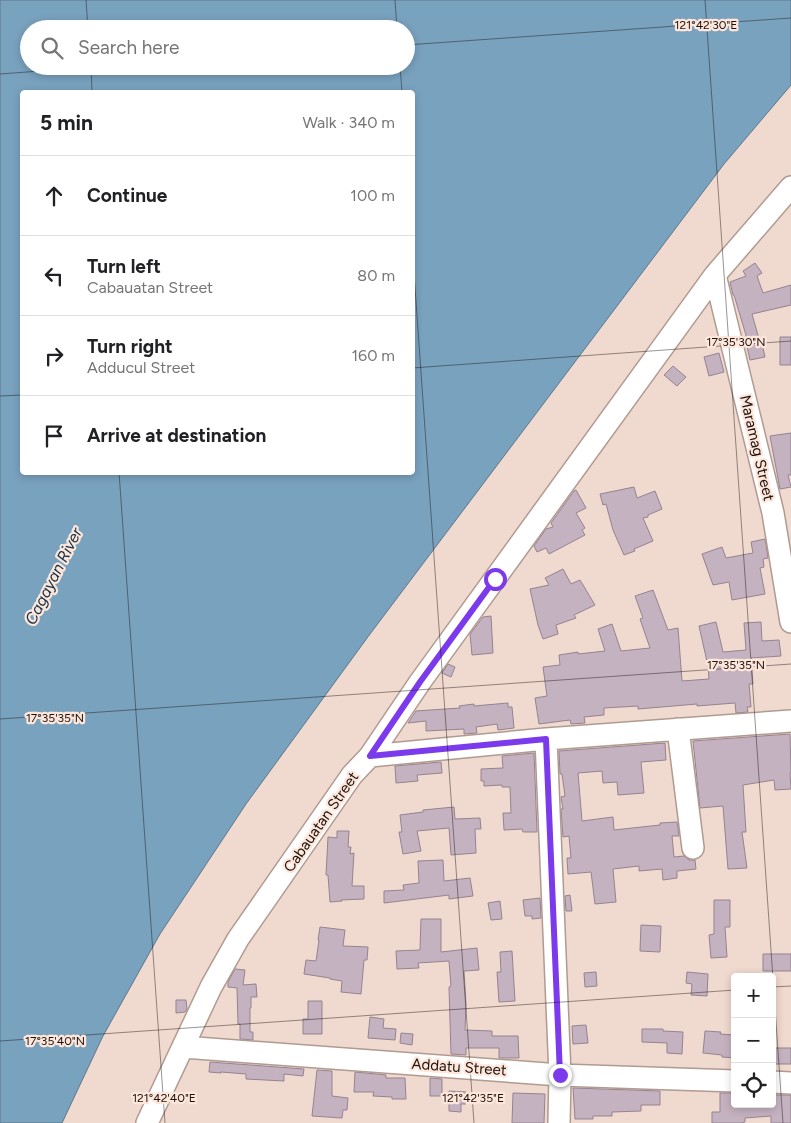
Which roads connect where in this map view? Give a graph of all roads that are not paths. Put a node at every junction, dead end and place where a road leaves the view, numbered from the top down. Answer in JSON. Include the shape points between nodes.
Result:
{"nodes":[{"id":1,"x":791,"y":187,"type":"edge"},
{"id":2,"x":715,"y":275,"type":"junction"},
{"id":3,"x":791,"y":622,"type":"edge"},
{"id":4,"x":791,"y":721,"type":"edge"},
{"id":5,"x":678,"y":729,"type":"junction"},
{"id":6,"x":546,"y":739,"type":"junction"},
{"id":7,"x":370,"y":756,"type":"junction"},
{"id":8,"x":693,"y":848,"type":"dead end"},
{"id":9,"x":183,"y":1047,"type":"junction"},
{"id":10,"x":560,"y":1075,"type":"junction"},
{"id":11,"x":731,"y":1081,"type":"edge"},
{"id":12,"x":776,"y":1082,"type":"edge"},
{"id":13,"x":791,"y":1083,"type":"edge"},
{"id":14,"x":147,"y":1123,"type":"edge"},
{"id":15,"x":559,"y":1123,"type":"edge"}],
"edges":[{"from":1,"to":2,"type":"street","name":"Cabauatan Street"},
{"from":2,"to":3,"type":"street","name":"Maramag Street","via":[[773,513]]},
{"from":2,"to":7,"type":"street","name":"Cabauatan Street","via":[[420,682]]},
{"from":4,"to":5,"type":"street"},
{"from":5,"to":6,"type":"street"},
{"from":5,"to":8,"type":"street"},
{"from":6,"to":7,"type":"street"},
{"from":6,"to":10,"type":"street"},
{"from":7,"to":9,"type":"street","name":"Cabauatan Street","via":[[352,775],[238,939]]},
{"from":9,"to":10,"type":"street","name":"Addatu Street"},
{"from":9,"to":14,"type":"street","name":"Cabauatan Street"},
{"from":10,"to":11,"type":"street","name":"Addatu Street"},
{"from":10,"to":15,"type":"street"},
{"from":12,"to":13,"type":"street"}]}
